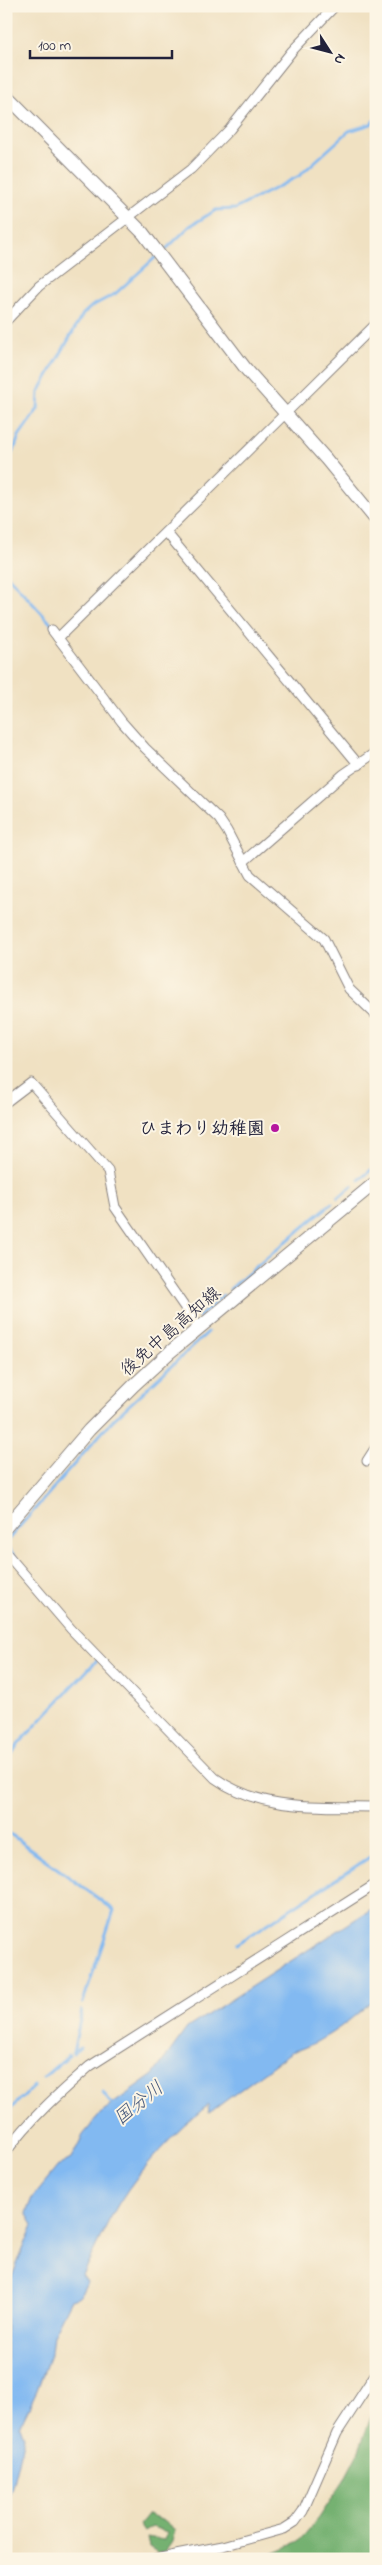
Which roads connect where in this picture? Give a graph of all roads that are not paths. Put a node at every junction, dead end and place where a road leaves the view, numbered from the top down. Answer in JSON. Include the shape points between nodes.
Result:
{"nodes":[{"id":1,"x":335,"y":6,"type":"edge"},
{"id":2,"x":6,"y":95,"type":"edge"},
{"id":3,"x":128,"y":216,"type":"junction"},
{"id":4,"x":6,"y":320,"type":"edge"},
{"id":5,"x":376,"y":324,"type":"edge"},
{"id":6,"x":283,"y":413,"type":"junction"},
{"id":7,"x":376,"y":520,"type":"edge"},
{"id":8,"x":166,"y":532,"type":"junction"},
{"id":9,"x":52,"y":630,"type":"dead end"},
{"id":10,"x":58,"y":638,"type":"junction"},
{"id":11,"x":376,"y":752,"type":"edge"},
{"id":12,"x":359,"y":765,"type":"junction"},
{"id":13,"x":243,"y":862,"type":"junction"},
{"id":14,"x":376,"y":1015,"type":"edge"},
{"id":15,"x":6,"y":1102,"type":"edge"},
{"id":16,"x":376,"y":1182,"type":"edge"},
{"id":17,"x":199,"y":1328,"type":"junction"},
{"id":18,"x":376,"y":1447,"type":"edge"},
{"id":19,"x":367,"y":1461,"type":"dead end"},
{"id":20,"x":6,"y":1527,"type":"edge"},
{"id":21,"x":6,"y":1553,"type":"edge"},
{"id":22,"x":376,"y":1807,"type":"edge"},
{"id":23,"x":376,"y":1884,"type":"edge"},
{"id":24,"x":6,"y":2152,"type":"edge"},
{"id":25,"x":376,"y":2373,"type":"edge"},
{"id":26,"x":155,"y":2559,"type":"edge"}],
"edges":[{"from":1,"to":3,"type":"street","via":[[292,51],[214,148]]},
{"from":2,"to":3,"type":"street"},
{"from":3,"to":4,"type":"street","via":[[40,286]]},
{"from":3,"to":6,"type":"street","via":[[160,254],[214,330]]},
{"from":5,"to":6,"type":"street"},
{"from":6,"to":7,"type":"street"},
{"from":6,"to":8,"type":"street"},
{"from":8,"to":10,"type":"street"},
{"from":8,"to":12,"type":"street"},
{"from":9,"to":10,"type":"street"},
{"from":10,"to":13,"type":"street","via":[[133,735],[219,819]]},
{"from":11,"to":12,"type":"street"},
{"from":12,"to":13,"type":"street","via":[[344,774]]},
{"from":13,"to":14,"type":"street","via":[[250,875],[324,939],[349,989]]},
{"from":15,"to":17,"type":"street","via":[[31,1082],[108,1172],[115,1207]]},
{"from":16,"to":17,"type":"street","name":"後免中島高知線"},
{"from":17,"to":20,"type":"street","name":"後免中島高知線","via":[[89,1430]]},
{"from":18,"to":19,"type":"street"},
{"from":21,"to":22,"type":"street","via":[[77,1636],[208,1772],[226,1786],[252,1798],[306,1807]]},
{"from":23,"to":24,"type":"street","via":[[90,2066],[24,2128]]},
{"from":25,"to":26,"type":"street","via":[[337,2433],[303,2511],[295,2522],[284,2529],[223,2546]]}]}
